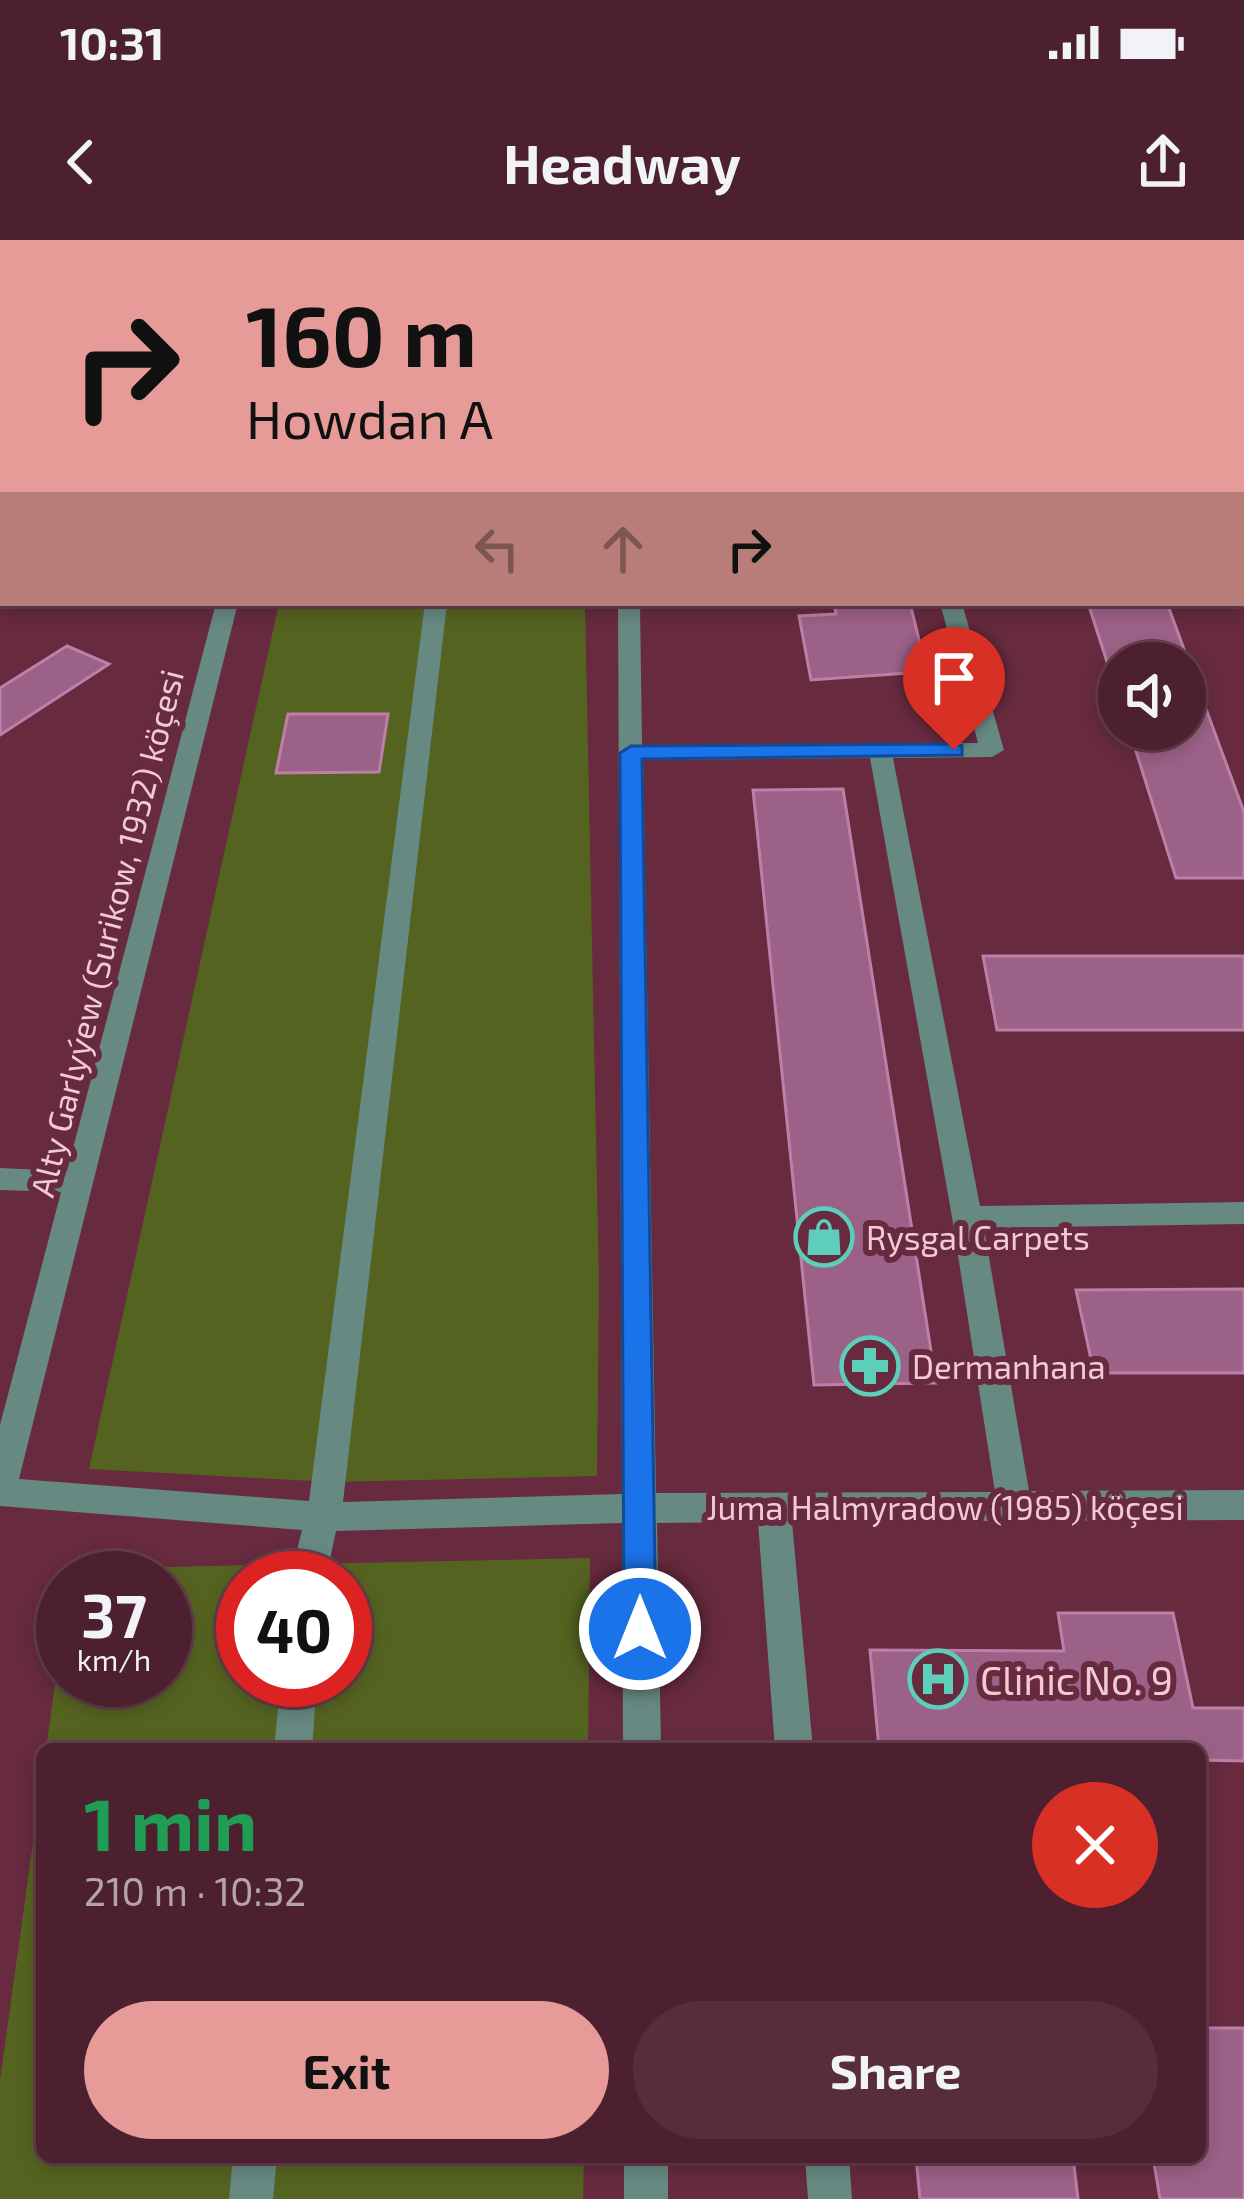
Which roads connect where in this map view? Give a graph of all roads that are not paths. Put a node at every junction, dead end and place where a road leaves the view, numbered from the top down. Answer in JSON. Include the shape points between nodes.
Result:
{"nodes":[{"id":1,"x":226,"y":606,"type":"edge"},
{"id":2,"x":436,"y":606,"type":"edge"},
{"id":3,"x":628,"y":606,"type":"edge"},
{"id":4,"x":952,"y":606,"type":"edge"},
{"id":5,"x":880,"y":751,"type":"junction"},
{"id":6,"x":631,"y":753,"type":"junction"},
{"id":7,"x":0,"y":1179,"type":"edge"},
{"id":8,"x":80,"y":1182,"type":"junction"},
{"id":9,"x":1244,"y":1213,"type":"edge"},
{"id":10,"x":967,"y":1217,"type":"junction"},
{"id":11,"x":0,"y":1490,"type":"edge"},
{"id":12,"x":1244,"y":1505,"type":"edge"},
{"id":13,"x":1014,"y":1506,"type":"junction"},
{"id":14,"x":639,"y":1508,"type":"junction"},
{"id":15,"x":774,"y":1508,"type":"junction"},
{"id":16,"x":325,"y":1517,"type":"junction"},
{"id":17,"x":316,"y":1551,"type":"edge"},
{"id":18,"x":297,"y":1707,"type":"edge"},
{"id":19,"x":294,"y":1743,"type":"edge"},
{"id":20,"x":641,"y":1743,"type":"edge"},
{"id":21,"x":794,"y":1743,"type":"edge"},
{"id":22,"x":254,"y":2163,"type":"edge"},
{"id":23,"x":646,"y":2163,"type":"edge"},
{"id":24,"x":827,"y":2163,"type":"edge"},
{"id":25,"x":251,"y":2199,"type":"edge"},
{"id":26,"x":646,"y":2199,"type":"edge"},
{"id":27,"x":830,"y":2199,"type":"edge"}],
"edges":[{"from":1,"to":8,"type":"street","name":"Alty Garlyýew (Surikow, 1932) köçesi"},
{"from":2,"to":16,"type":"street"},
{"from":3,"to":6,"type":"street"},
{"from":4,"to":5,"type":"street","via":[[992,750]]},
{"from":5,"to":6,"type":"street"},
{"from":5,"to":10,"type":"street"},
{"from":6,"to":14,"type":"street"},
{"from":7,"to":8,"type":"street"},
{"from":8,"to":11,"type":"street","name":"Alty Garlyýew (Surikow, 1932) köçesi"},
{"from":9,"to":10,"type":"street"},
{"from":10,"to":13,"type":"street"},
{"from":11,"to":16,"type":"street","name":"Juma Halmyradow (1985) köçesi"},
{"from":12,"to":13,"type":"street","name":"Juma Halmyradow (1985) köçesi"},
{"from":13,"to":15,"type":"street","name":"Juma Halmyradow (1985) köçesi"},
{"from":14,"to":15,"type":"street","name":"Juma Halmyradow (1985) köçesi"},
{"from":14,"to":16,"type":"street","name":"Juma Halmyradow (1985) köçesi"},
{"from":14,"to":20,"type":"street"},
{"from":15,"to":21,"type":"street"},
{"from":16,"to":17,"type":"street"},
{"from":18,"to":19,"type":"street"},
{"from":22,"to":25,"type":"street"},
{"from":23,"to":26,"type":"street"},
{"from":24,"to":27,"type":"street"}]}
